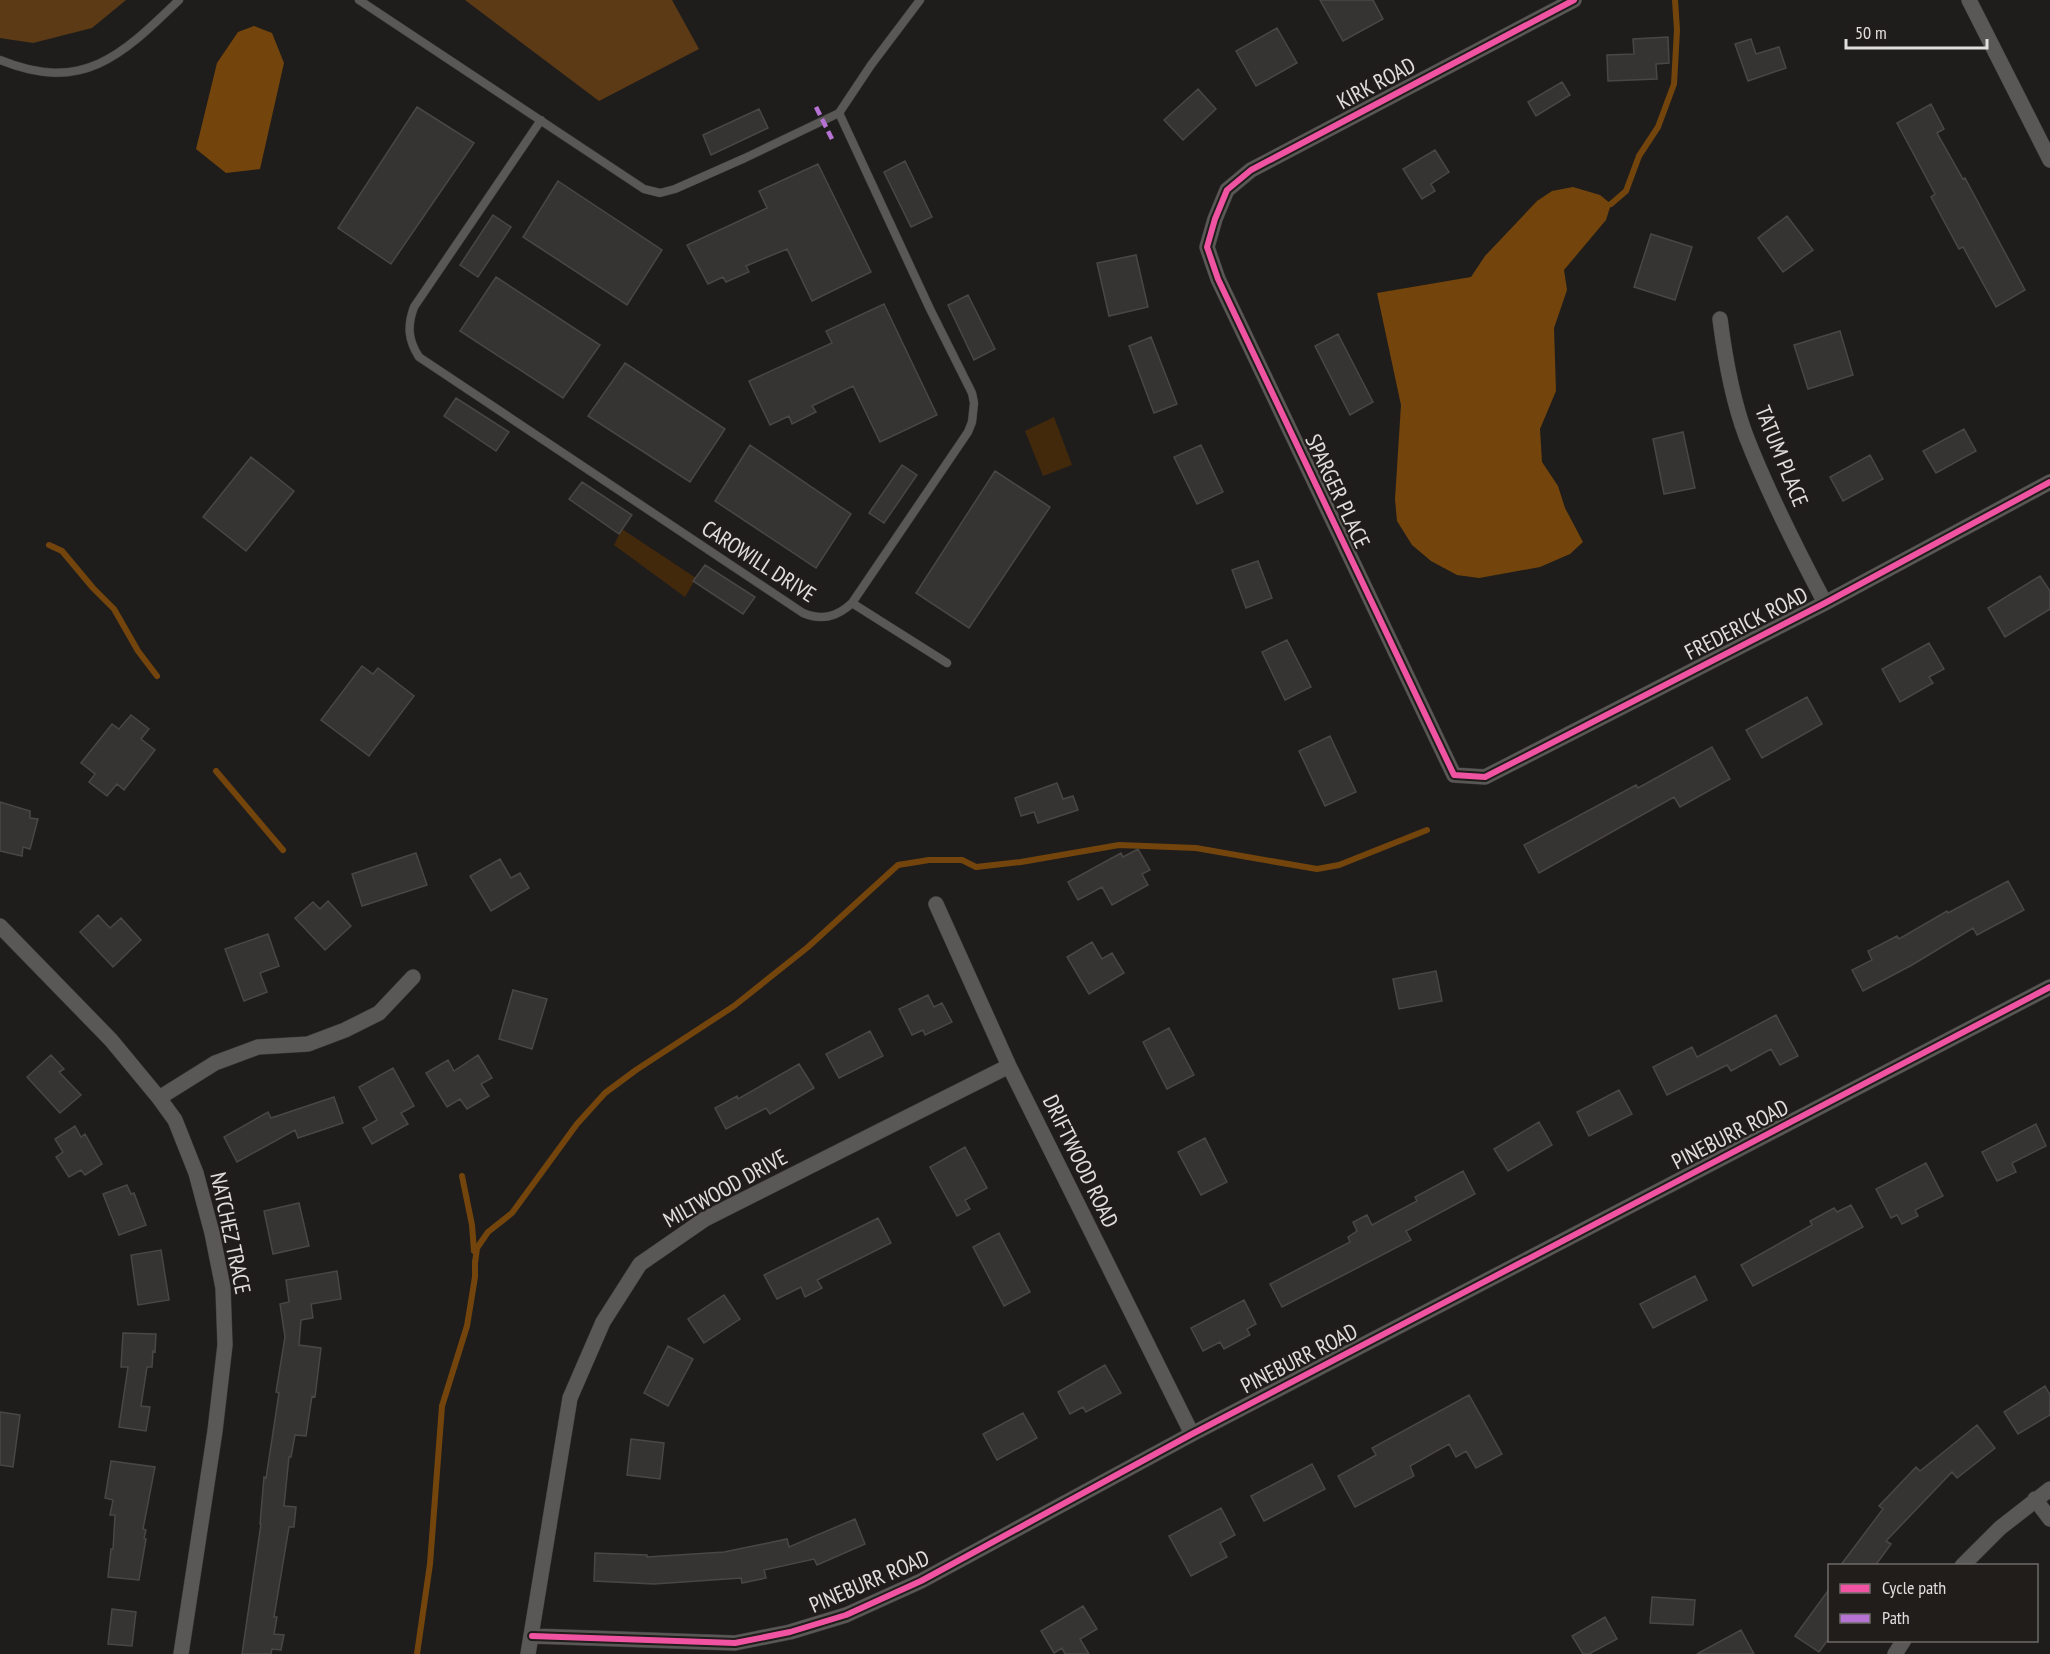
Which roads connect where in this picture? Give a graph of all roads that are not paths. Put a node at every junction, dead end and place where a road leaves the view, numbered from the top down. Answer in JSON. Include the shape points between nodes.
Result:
{"nodes":[{"id":1,"x":179,"y":0,"type":"edge"},
{"id":2,"x":359,"y":0,"type":"edge"},
{"id":3,"x":920,"y":0,"type":"edge"},
{"id":4,"x":1574,"y":0,"type":"edge"},
{"id":5,"x":1969,"y":0,"type":"edge"},
{"id":6,"x":0,"y":60,"type":"edge"},
{"id":7,"x":839,"y":113,"type":"junction"},
{"id":8,"x":541,"y":120,"type":"junction"},
{"id":9,"x":2050,"y":159,"type":"edge"},
{"id":10,"x":1215,"y":219,"type":"joint"},
{"id":11,"x":1720,"y":319,"type":"dead end"},
{"id":12,"x":2050,"y":482,"type":"edge"},
{"id":13,"x":852,"y":603,"type":"junction"},
{"id":14,"x":1825,"y":603,"type":"junction"},
{"id":15,"x":947,"y":663,"type":"dead end"},
{"id":16,"x":1454,"y":775,"type":"joint"},
{"id":17,"x":936,"y":904,"type":"dead end"},
{"id":18,"x":0,"y":926,"type":"edge"},
{"id":19,"x":413,"y":977,"type":"dead end"},
{"id":20,"x":2050,"y":987,"type":"edge"},
{"id":21,"x":1009,"y":1066,"type":"junction"},
{"id":22,"x":159,"y":1098,"type":"junction"},
{"id":23,"x":1192,"y":1434,"type":"junction"},
{"id":24,"x":2050,"y":1489,"type":"edge"},
{"id":25,"x":2035,"y":1499,"type":"junction"},
{"id":26,"x":2050,"y":1519,"type":"edge"},
{"id":27,"x":1964,"y":1564,"type":"edge"},
{"id":28,"x":532,"y":1636,"type":"junction"},
{"id":29,"x":181,"y":1654,"type":"edge"},
{"id":30,"x":528,"y":1654,"type":"edge"}],
"edges":[{"from":1,"to":6,"type":"lane","via":[[136,41],[85,70],[55,74],[19,68]]},
{"from":2,"to":8,"type":"lane"},
{"from":3,"to":7,"type":"lane"},
{"from":4,"to":10,"type":"street","name":"KIRK ROAD","via":[[1251,170],[1227,190]]},
{"from":5,"to":9,"type":"street"},
{"from":7,"to":8,"type":"lane","via":[[660,193],[644,189]]},
{"from":7,"to":13,"type":"lane","name":"CAROWILL DRIVE","via":[[974,403],[968,432]]},
{"from":8,"to":13,"type":"lane","name":"CAROWILL DRIVE","via":[[414,307],[408,333],[413,348],[419,357],[803,613],[813,617],[835,616]]},
{"from":10,"to":16,"type":"street","name":"SPARGER PLACE","via":[[1207,247],[1218,279]]},
{"from":11,"to":14,"type":"street","name":"TATUM PLACE","via":[[1726,364],[1745,434]]},
{"from":12,"to":14,"type":"street","name":"FREDERICK ROAD"},
{"from":13,"to":15,"type":"lane"},
{"from":14,"to":16,"type":"street","name":"FREDERICK ROAD","via":[[1485,777]]},
{"from":17,"to":21,"type":"street","name":"DRIFTWOOD ROAD"},
{"from":18,"to":22,"type":"street","name":"NATCHEZ TRACE","via":[[111,1040]]},
{"from":19,"to":22,"type":"street","via":[[379,1013],[345,1030],[309,1044],[258,1047],[215,1063]]},
{"from":20,"to":23,"type":"street","name":"PINEBURR ROAD"},
{"from":21,"to":23,"type":"street","name":"DRIFTWOOD ROAD"},
{"from":21,"to":28,"type":"street","name":"MILTWOOD DRIVE","via":[[705,1219],[640,1264],[603,1322],[570,1398]]},
{"from":22,"to":29,"type":"street","name":"NATCHEZ TRACE","via":[[175,1120],[196,1173],[223,1288],[225,1345],[216,1431]]},
{"from":23,"to":28,"type":"street","name":"PINEBURR ROAD","via":[[921,1581],[846,1615],[735,1643]]},
{"from":24,"to":25,"type":"street"},
{"from":25,"to":26,"type":"street"},
{"from":25,"to":27,"type":"street"},
{"from":28,"to":30,"type":"street","name":"MILTWOOD DRIVE"}]}
